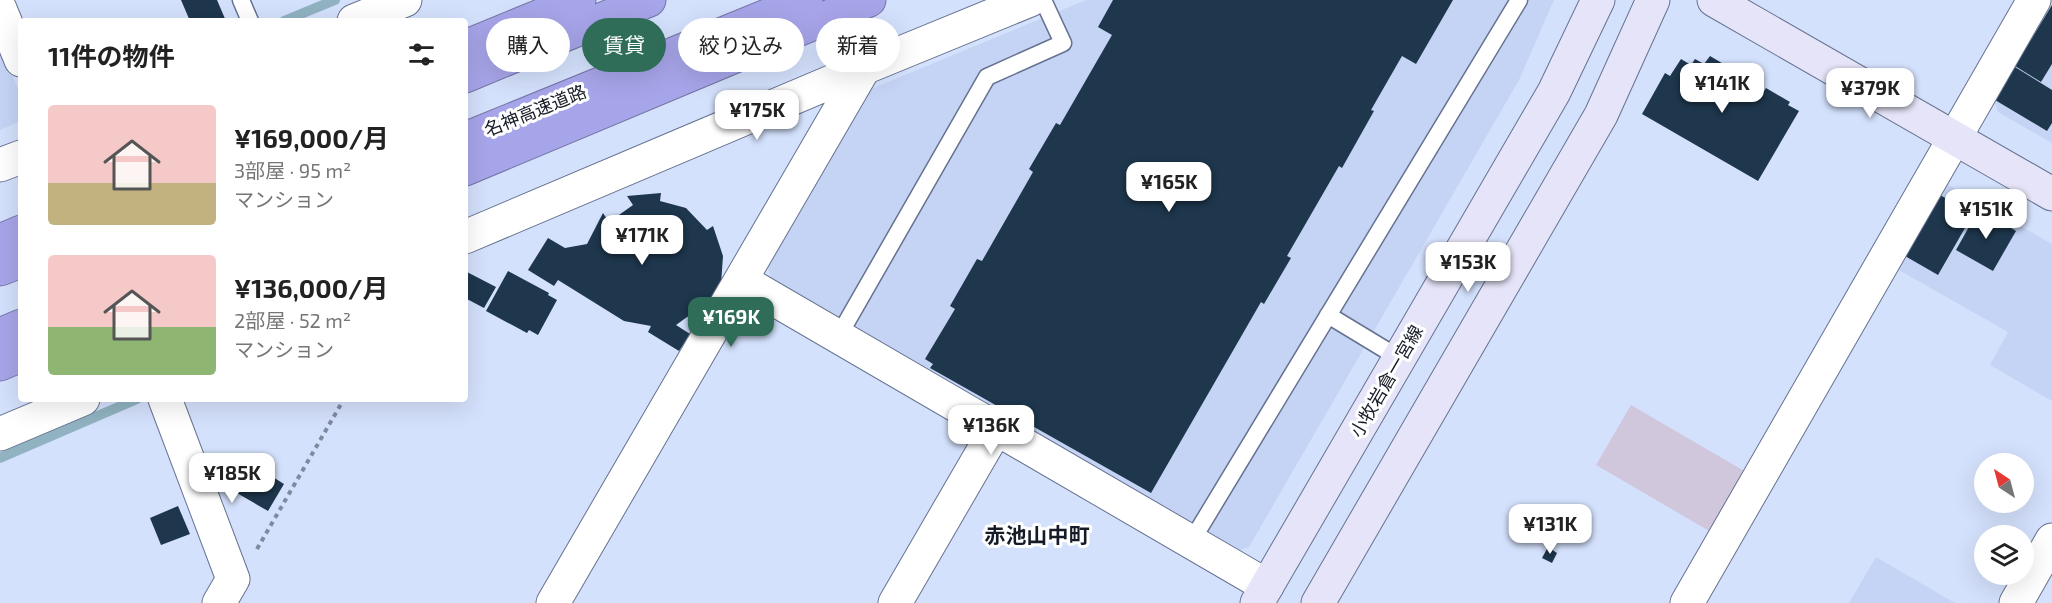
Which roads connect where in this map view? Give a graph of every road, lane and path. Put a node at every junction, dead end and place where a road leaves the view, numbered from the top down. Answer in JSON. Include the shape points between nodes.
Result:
{"nodes":[{"id":1,"x":241,"y":0,"type":"edge"},
{"id":2,"x":405,"y":0,"type":"edge"},
{"id":3,"x":579,"y":0,"type":"edge"},
{"id":4,"x":649,"y":0,"type":"edge"},
{"id":5,"x":806,"y":0,"type":"edge"},
{"id":6,"x":869,"y":0,"type":"edge"},
{"id":7,"x":1030,"y":0,"type":"edge"},
{"id":8,"x":1043,"y":0,"type":"edge"},
{"id":9,"x":1519,"y":0,"type":"edge"},
{"id":10,"x":1598,"y":0,"type":"edge"},
{"id":11,"x":1653,"y":0,"type":"edge"},
{"id":12,"x":1714,"y":0,"type":"edge"},
{"id":13,"x":2034,"y":0,"type":"edge"},
{"id":14,"x":0,"y":9,"type":"edge"},
{"id":15,"x":249,"y":18,"type":"edge"},
{"id":16,"x":361,"y":18,"type":"edge"},
{"id":17,"x":468,"y":46,"type":"edge"},
{"id":18,"x":18,"y":53,"type":"edge"},
{"id":19,"x":900,"y":53,"type":"edge"},
{"id":20,"x":855,"y":72,"type":"edge"},
{"id":21,"x":862,"y":72,"type":"edge"},
{"id":22,"x":468,"y":75,"type":"edge"},
{"id":23,"x":468,"y":138,"type":"edge"},
{"id":24,"x":1953,"y":138,"type":"junction"},
{"id":25,"x":18,"y":158,"type":"edge"},
{"id":26,"x":0,"y":165,"type":"edge"},
{"id":27,"x":468,"y":168,"type":"edge"},
{"id":28,"x":2052,"y":194,"type":"edge"},
{"id":29,"x":18,"y":233,"type":"edge"},
{"id":30,"x":468,"y":236,"type":"edge"},
{"id":31,"x":0,"y":241,"type":"edge"},
{"id":32,"x":18,"y":262,"type":"edge"},
{"id":33,"x":0,"y":269,"type":"edge"},
{"id":34,"x":741,"y":280,"type":"junction"},
{"id":35,"x":1328,"y":315,"type":"junction"},
{"id":36,"x":18,"y":327,"type":"edge"},
{"id":37,"x":0,"y":335,"type":"edge"},
{"id":38,"x":838,"y":337,"type":"junction"},
{"id":39,"x":18,"y":356,"type":"edge"},
{"id":40,"x":1399,"y":358,"type":"junction"},
{"id":41,"x":0,"y":364,"type":"edge"},
{"id":42,"x":76,"y":402,"type":"edge"},
{"id":43,"x":166,"y":402,"type":"edge"},
{"id":44,"x":342,"y":402,"type":"edge"},
{"id":45,"x":996,"y":429,"type":"junction"},
{"id":46,"x":0,"y":434,"type":"edge"},
{"id":47,"x":2052,"y":540,"type":"edge"},
{"id":48,"x":1191,"y":542,"type":"junction"},
{"id":49,"x":226,"y":591,"type":"edge"},
{"id":50,"x":1262,"y":595,"type":"edge"},
{"id":51,"x":553,"y":603,"type":"edge"},
{"id":52,"x":895,"y":603,"type":"edge"},
{"id":53,"x":1318,"y":603,"type":"edge"},
{"id":54,"x":1687,"y":603,"type":"edge"},
{"id":55,"x":2016,"y":603,"type":"edge"}],
"edges":[{"from":1,"to":15,"type":"lane"},
{"from":2,"to":16,"type":"street"},
{"from":3,"to":17,"type":"highway"},
{"from":4,"to":22,"type":"highway"},
{"from":5,"to":23,"type":"highway","name":"名神高速道路"},
{"from":6,"to":27,"type":"highway"},
{"from":7,"to":19,"type":"street"},
{"from":8,"to":38,"type":"lane","via":[[1063,44],[987,77]]},
{"from":9,"to":35,"type":"lane"},
{"from":10,"to":40,"type":"main road","name":"小牧岩倉一宮線","via":[[1554,92]]},
{"from":11,"to":53,"type":"main road","via":[[1601,115]]},
{"from":12,"to":24,"type":"main road"},
{"from":13,"to":24,"type":"street"},
{"from":14,"to":18,"type":"street"},
{"from":20,"to":30,"type":"street"},
{"from":21,"to":34,"type":"street"},
{"from":24,"to":28,"type":"main road"},
{"from":24,"to":54,"type":"street"},
{"from":25,"to":26,"type":"street"},
{"from":29,"to":31,"type":"highway"},
{"from":32,"to":33,"type":"highway"},
{"from":34,"to":38,"type":"street"},
{"from":34,"to":51,"type":"street"},
{"from":35,"to":40,"type":"lane"},
{"from":35,"to":48,"type":"lane"},
{"from":36,"to":37,"type":"highway"},
{"from":38,"to":45,"type":"street"},
{"from":39,"to":41,"type":"highway"},
{"from":40,"to":50,"type":"main road","name":"小牧岩倉一宮線"},
{"from":42,"to":46,"type":"street"},
{"from":43,"to":49,"type":"street"},
{"from":44,"to":49,"type":"path","via":[[248,564]]},
{"from":45,"to":48,"type":"street"},
{"from":45,"to":52,"type":"street"},
{"from":47,"to":55,"type":"street"},
{"from":48,"to":50,"type":"street"}]}
